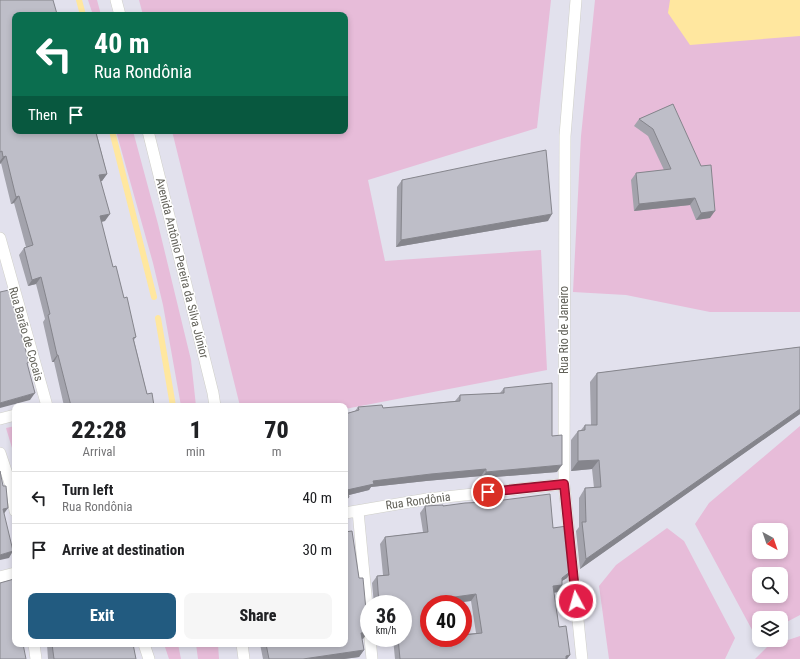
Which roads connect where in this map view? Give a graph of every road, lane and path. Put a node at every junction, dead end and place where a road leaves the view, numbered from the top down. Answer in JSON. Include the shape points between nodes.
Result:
{"nodes":[{"id":1,"x":116,"y":0,"type":"edge"},
{"id":2,"x":576,"y":0,"type":"edge"},
{"id":3,"x":119,"y":12,"type":"edge"},
{"id":4,"x":149,"y":134,"type":"edge"},
{"id":5,"x":0,"y":238,"type":"edge"},
{"id":6,"x":4,"y":268,"type":"edge"},
{"id":7,"x":45,"y":403,"type":"edge"},
{"id":8,"x":214,"y":403,"type":"edge"},
{"id":9,"x":12,"y":416,"type":"edge"},
{"id":10,"x":0,"y":419,"type":"edge"},
{"id":11,"x":0,"y":453,"type":"edge"},
{"id":12,"x":12,"y":479,"type":"edge"},
{"id":13,"x":564,"y":484,"type":"junction"},
{"id":14,"x":358,"y":511,"type":"junction"},
{"id":15,"x":348,"y":513,"type":"edge"},
{"id":16,"x":12,"y":574,"type":"edge"},
{"id":17,"x":0,"y":577,"type":"edge"},
{"id":18,"x":366,"y":595,"type":"edge"},
{"id":19,"x":34,"y":647,"type":"edge"},
{"id":20,"x":145,"y":647,"type":"edge"},
{"id":21,"x":242,"y":647,"type":"edge"},
{"id":22,"x":371,"y":647,"type":"edge"},
{"id":23,"x":36,"y":659,"type":"edge"},
{"id":24,"x":149,"y":659,"type":"edge"},
{"id":25,"x":244,"y":659,"type":"edge"},
{"id":26,"x":372,"y":659,"type":"edge"},
{"id":27,"x":582,"y":659,"type":"edge"}],
"edges":[{"from":1,"to":3,"type":"street"},
{"from":2,"to":13,"type":"street","name":"Rua Rio de Janeiro","via":[[565,136]]},
{"from":4,"to":8,"type":"street","name":"Avenida Antônio Pereira da Silva Júnior"},
{"from":5,"to":6,"type":"street","name":"Rua Barão de Cocais"},
{"from":6,"to":7,"type":"street","name":"Rua Barão de Cocais"},
{"from":9,"to":10,"type":"street"},
{"from":11,"to":12,"type":"street"},
{"from":13,"to":14,"type":"street","name":"Rua Rondônia","via":[[427,499]]},
{"from":13,"to":27,"type":"street","name":"Rua Rio de Janeiro"},
{"from":14,"to":15,"type":"street","name":"Rua Rondônia"},
{"from":14,"to":18,"type":"street"},
{"from":16,"to":17,"type":"street"},
{"from":19,"to":23,"type":"street"},
{"from":20,"to":24,"type":"street"},
{"from":21,"to":25,"type":"street"},
{"from":22,"to":26,"type":"street"}]}
